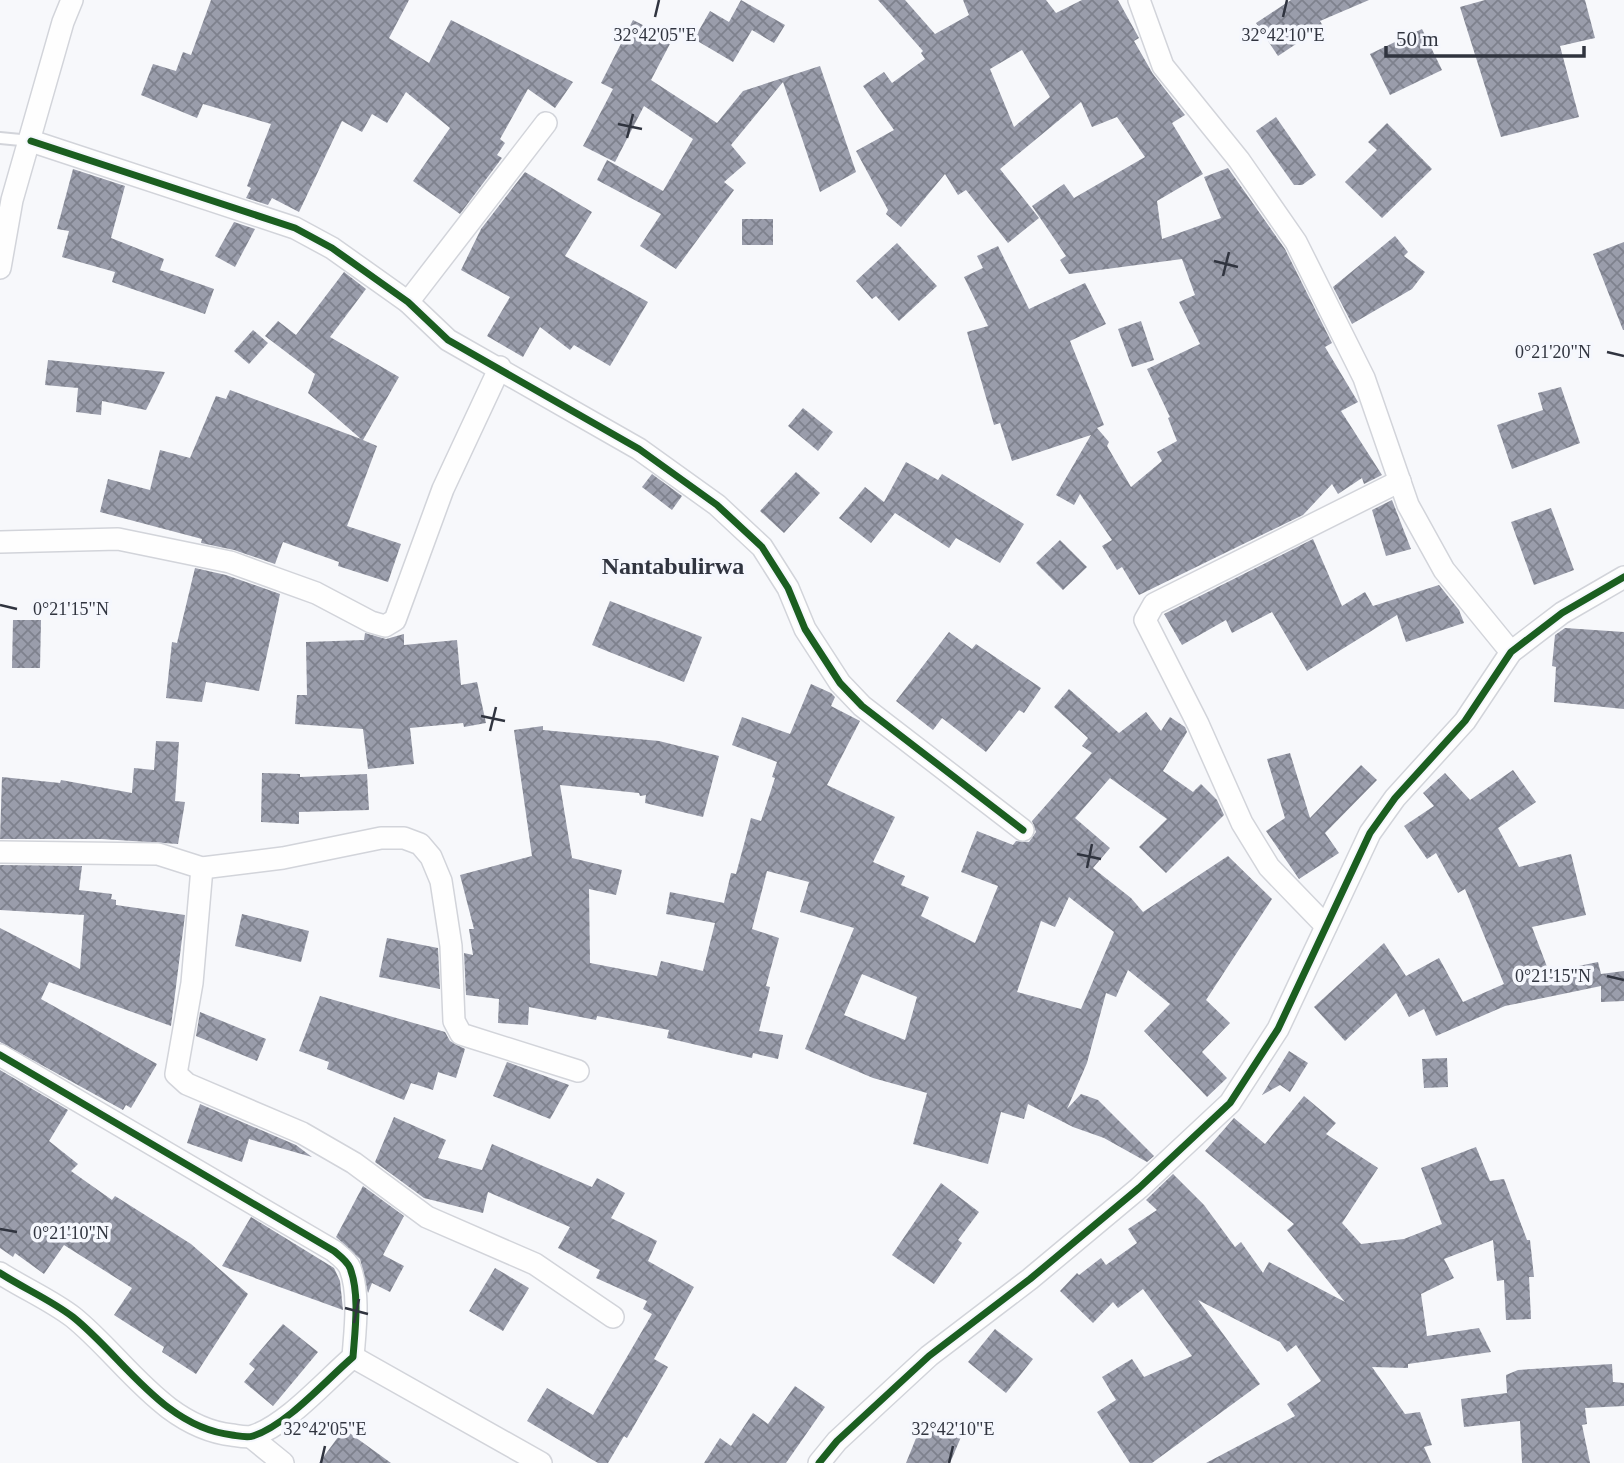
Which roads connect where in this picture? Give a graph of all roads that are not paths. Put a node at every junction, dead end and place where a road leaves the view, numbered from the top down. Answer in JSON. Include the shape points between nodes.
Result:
{"nodes":[{"id":1,"x":72,"y":0,"type":"edge"},
{"id":2,"x":1139,"y":0,"type":"edge"},
{"id":3,"x":546,"y":123,"type":"dead end"},
{"id":4,"x":0,"y":138,"type":"edge"},
{"id":5,"x":31,"y":141,"type":"junction"},
{"id":6,"x":0,"y":268,"type":"edge"},
{"id":7,"x":408,"y":302,"type":"junction"},
{"id":8,"x":500,"y":367,"type":"junction"},
{"id":9,"x":1400,"y":481,"type":"junction"},
{"id":10,"x":0,"y":542,"type":"edge"},
{"id":11,"x":1624,"y":577,"type":"edge"},
{"id":12,"x":1511,"y":652,"type":"junction"},
{"id":13,"x":1023,"y":830,"type":"dead end"},
{"id":14,"x":0,"y":852,"type":"edge"},
{"id":15,"x":202,"y":868,"type":"junction"},
{"id":16,"x":1326,"y":926,"type":"junction"},
{"id":17,"x":0,"y":1055,"type":"edge"},
{"id":18,"x":578,"y":1071,"type":"dead end"},
{"id":19,"x":0,"y":1273,"type":"edge"},
{"id":20,"x":613,"y":1317,"type":"dead end"},
{"id":21,"x":354,"y":1357,"type":"junction"},
{"id":22,"x":251,"y":1437,"type":"junction"},
{"id":23,"x":283,"y":1463,"type":"edge"},
{"id":24,"x":541,"y":1463,"type":"edge"},
{"id":25,"x":819,"y":1463,"type":"edge"}],
"edges":[{"from":1,"to":5,"type":"street"},
{"from":2,"to":9,"type":"street","via":[[1163,66],[1239,160],[1296,242],[1364,378]]},
{"from":3,"to":7,"type":"street"},
{"from":4,"to":5,"type":"lane"},
{"from":5,"to":6,"type":"street","via":[[12,200]]},
{"from":5,"to":7,"type":"street","via":[[295,228],[332,248]]},
{"from":7,"to":8,"type":"street","via":[[448,340]]},
{"from":8,"to":10,"type":"street","via":[[443,489],[395,620],[385,626],[316,593],[230,562],[118,539]]},
{"from":8,"to":13,"type":"street","via":[[639,449],[717,505],[762,547],[788,588],[805,629],[862,706]]},
{"from":9,"to":12,"type":"street","via":[[1444,570]]},
{"from":9,"to":16,"type":"street","via":[[1154,604],[1145,620],[1242,824],[1269,867]]},
{"from":11,"to":12,"type":"street","via":[[1562,612]]},
{"from":12,"to":16,"type":"street","via":[[1465,722],[1395,798],[1370,833]]},
{"from":14,"to":15,"type":"street","via":[[158,854]]},
{"from":15,"to":18,"type":"street","via":[[283,858],[380,838],[404,838],[419,844],[431,857],[441,881],[451,946],[454,1021],[461,1034]]},
{"from":15,"to":20,"type":"street","via":[[192,983],[176,1074],[187,1084],[302,1133],[354,1163],[427,1217],[535,1264]]},
{"from":16,"to":25,"type":"street","via":[[1278,1029],[1230,1103],[1119,1205],[929,1356]]},
{"from":17,"to":21,"type":"street","via":[[334,1251],[349,1265],[352,1278]]},
{"from":19,"to":22,"type":"street","via":[[71,1316],[168,1407],[214,1433]]},
{"from":21,"to":22,"type":"street","via":[[277,1423]]},
{"from":21,"to":24,"type":"street"},
{"from":22,"to":23,"type":"street"}]}
